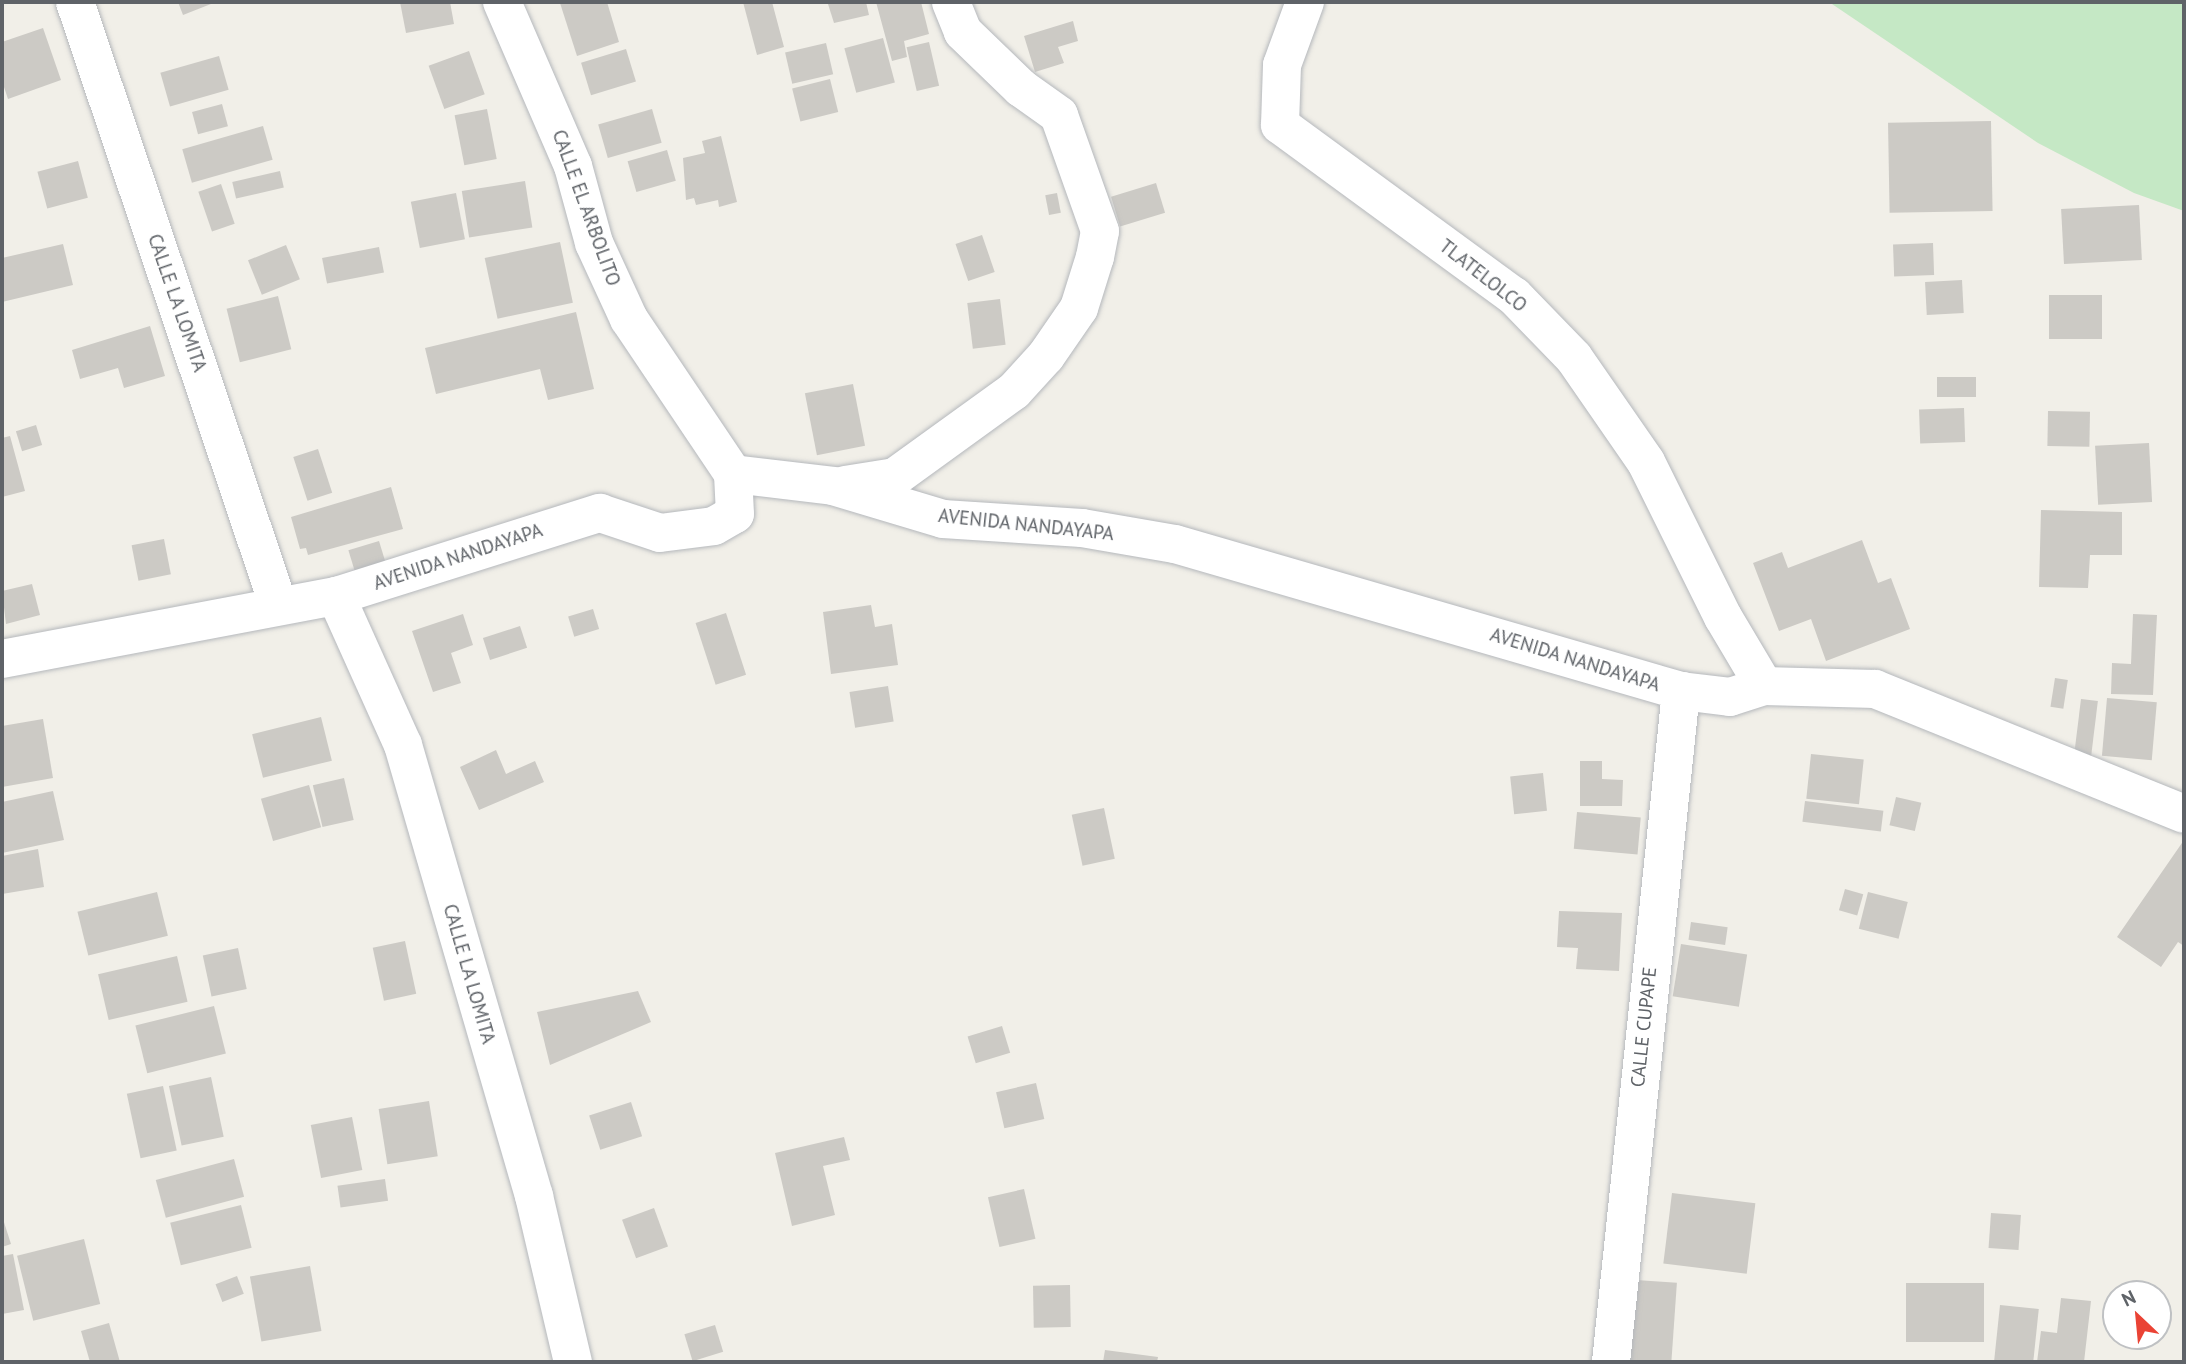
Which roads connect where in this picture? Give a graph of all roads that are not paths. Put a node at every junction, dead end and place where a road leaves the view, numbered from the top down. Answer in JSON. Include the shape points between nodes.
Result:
{"nodes":[{"id":1,"x":75,"y":2,"type":"edge"},
{"id":2,"x":502,"y":2,"type":"edge"},
{"id":3,"x":951,"y":2,"type":"edge"},
{"id":4,"x":1304,"y":2,"type":"edge"},
{"id":5,"x":733,"y":474,"type":"junction"},
{"id":6,"x":833,"y":486,"type":"junction"},
{"id":7,"x":336,"y":596,"type":"junction"},
{"id":8,"x":278,"y":604,"type":"junction"},
{"id":9,"x":2,"y":659,"type":"edge"},
{"id":10,"x":1763,"y":686,"type":"junction"},
{"id":11,"x":1681,"y":691,"type":"junction"},
{"id":12,"x":2184,"y":814,"type":"edge"},
{"id":13,"x":573,"y":1362,"type":"edge"},
{"id":14,"x":1611,"y":1362,"type":"edge"}],
"edges":[{"from":1,"to":8,"type":"street","name":"CALLE LA LOMITA"},
{"from":2,"to":5,"type":"street","name":"CALLE EL ARBOLITO","via":[[573,166],[594,243],[629,318]]},
{"from":3,"to":6,"type":"street","via":[[963,32],[1021,88],[1059,116],[1100,231],[1095,257],[1079,308],[1046,356],[1014,391],[895,477]]},
{"from":4,"to":10,"type":"street","name":"TLATELOLCO","via":[[1282,65],[1280,125],[1514,296],[1574,358],[1646,462],[1723,617]]},
{"from":5,"to":6,"type":"street","name":"AVENIDA NANDAYAPA"},
{"from":5,"to":7,"type":"street","name":"AVENIDA NANDAYAPA","via":[[735,514],[714,526],[660,533],[600,513]]},
{"from":6,"to":11,"type":"street","name":"AVENIDA NANDAYAPA","via":[[943,520],[1082,528],[1175,544]]},
{"from":7,"to":8,"type":"street","name":"AVENIDA NANDAYAPA"},
{"from":7,"to":13,"type":"street","name":"CALLE LA LOMITA","via":[[403,745],[534,1196]]},
{"from":8,"to":9,"type":"street","name":"AVENIDA NANDAYAPA"},
{"from":10,"to":11,"type":"street","name":"AVENIDA NANDAYAPA","via":[[1730,696]]},
{"from":10,"to":12,"type":"street","name":"AVENIDA NANDAYAPA","via":[[1875,689]]},
{"from":11,"to":14,"type":"street","name":"CALLE CUPAPE"}]}
